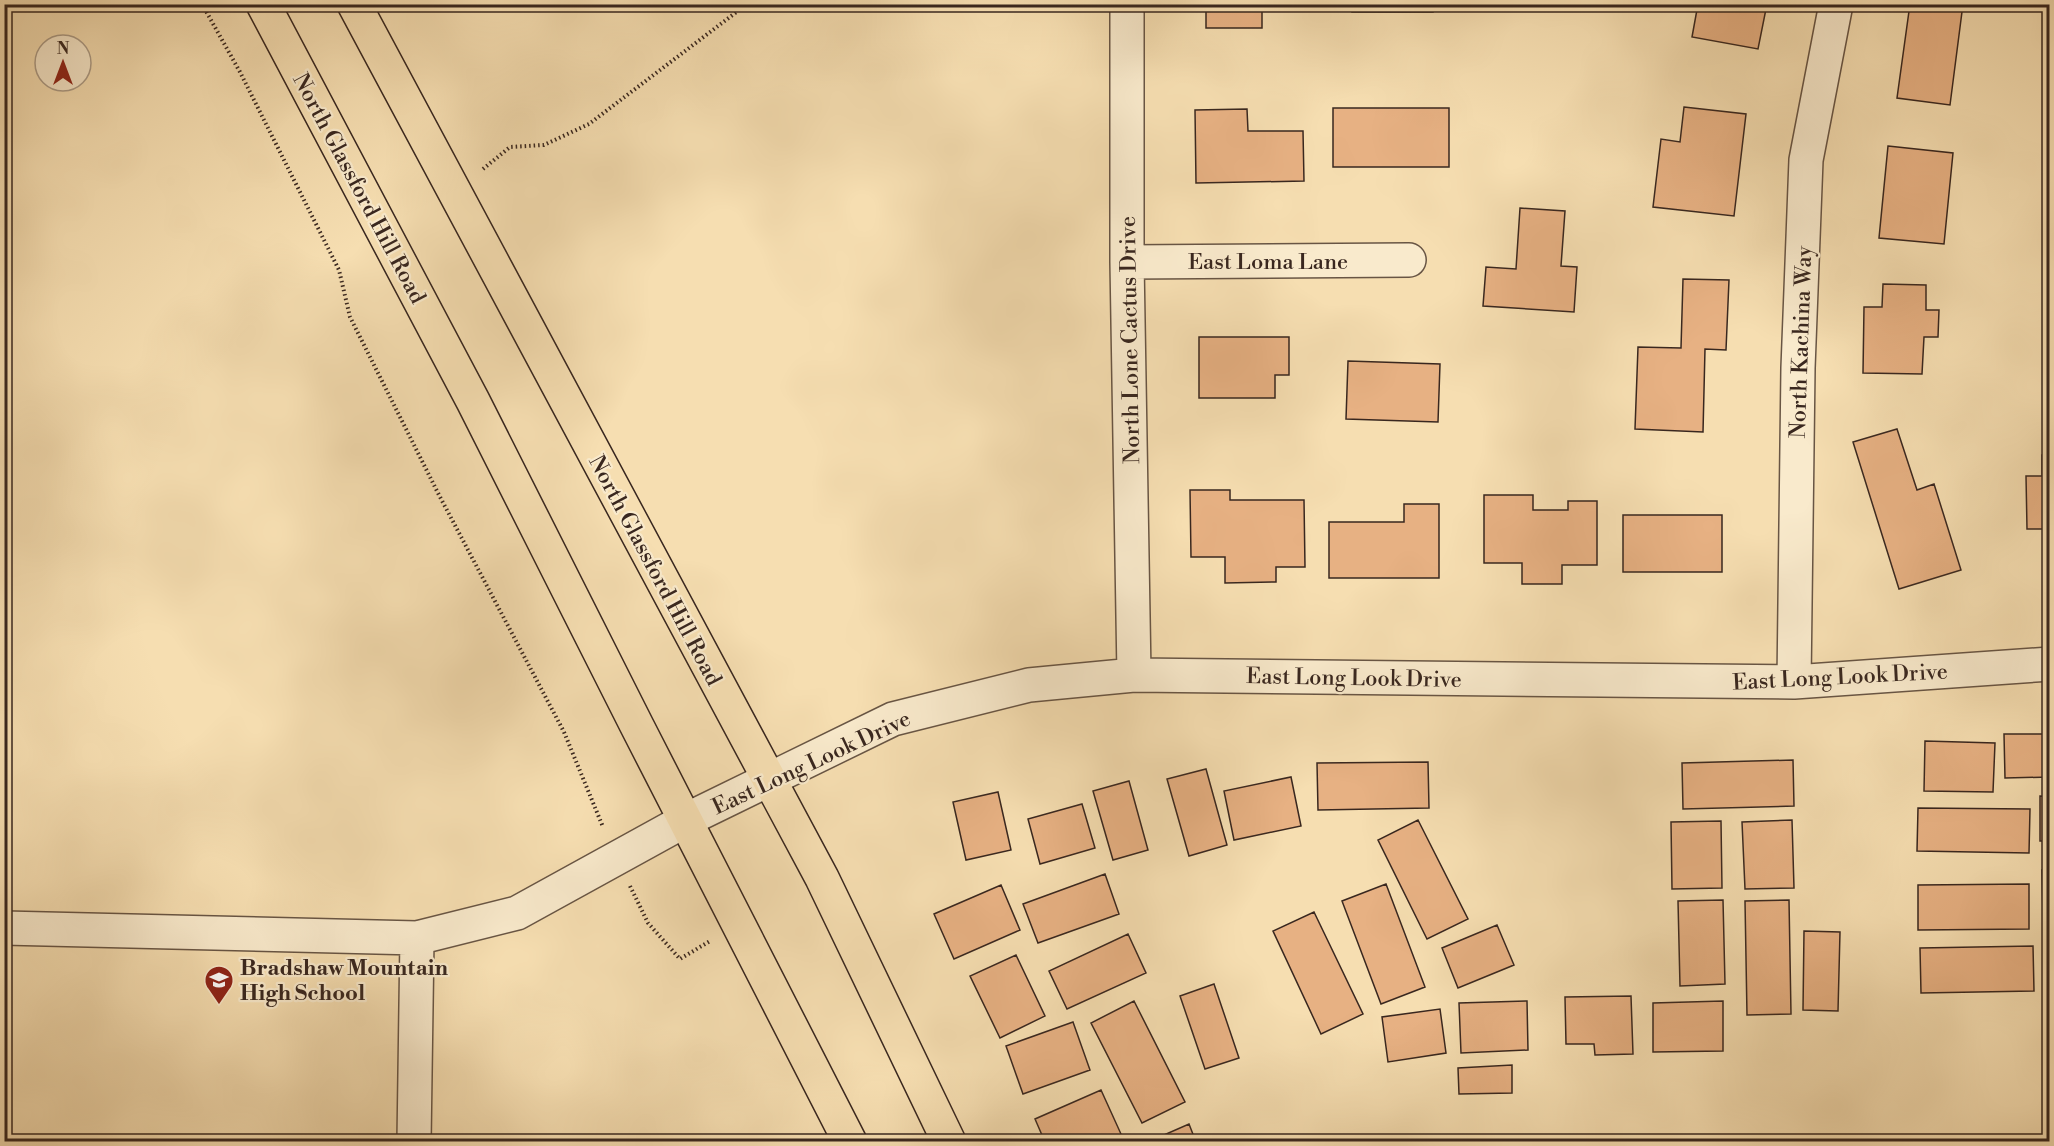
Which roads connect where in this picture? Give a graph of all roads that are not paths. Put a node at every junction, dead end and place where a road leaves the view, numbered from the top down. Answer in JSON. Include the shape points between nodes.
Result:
{"nodes":[{"id":1,"x":263,"y":4,"type":"edge"},
{"id":2,"x":354,"y":4,"type":"edge"},
{"id":3,"x":1127,"y":4,"type":"edge"},
{"id":4,"x":1836,"y":4,"type":"edge"},
{"id":5,"x":1409,"y":260,"type":"dead end"},
{"id":6,"x":1127,"y":262,"type":"junction"},
{"id":7,"x":2049,"y":664,"type":"edge"},
{"id":8,"x":1134,"y":675,"type":"junction"},
{"id":9,"x":1794,"y":682,"type":"junction"},
{"id":10,"x":768,"y":780,"type":"junction"},
{"id":11,"x":686,"y":820,"type":"junction"},
{"id":12,"x":4,"y":928,"type":"edge"},
{"id":13,"x":417,"y":938,"type":"junction"},
{"id":14,"x":414,"y":1142,"type":"edge"},
{"id":15,"x":850,"y":1142,"type":"edge"},
{"id":16,"x":949,"y":1142,"type":"edge"}],
"edges":[{"from":1,"to":11,"type":"main road","name":"North Glassford Hill Road","via":[[473,401]]},
{"from":2,"to":10,"type":"main road","name":"North Glassford Hill Road"},
{"from":3,"to":6,"type":"street","name":"North Lone Cactus Drive"},
{"from":4,"to":9,"type":"street","name":"North Kachina Way","via":[[1806,160],[1798,368]]},
{"from":5,"to":6,"type":"street","name":"East Loma Lane"},
{"from":6,"to":8,"type":"street","name":"North Lone Cactus Drive"},
{"from":7,"to":9,"type":"street","name":"East Long Look Drive"},
{"from":8,"to":9,"type":"street","name":"East Long Look Drive"},
{"from":8,"to":10,"type":"street","name":"East Long Look Drive","via":[[1029,685],[893,719]]},
{"from":10,"to":11,"type":"street","name":"East Long Look Drive"},
{"from":10,"to":16,"type":"main road","name":"North Glassford Hill Road","via":[[826,886]]},
{"from":11,"to":13,"type":"street","name":"East Long Look Drive","via":[[516,913]]},
{"from":11,"to":15,"type":"main road","name":"North Glassford Hill Road"},
{"from":12,"to":13,"type":"street","name":"East Long Look Drive"},
{"from":13,"to":14,"type":"street"}]}
